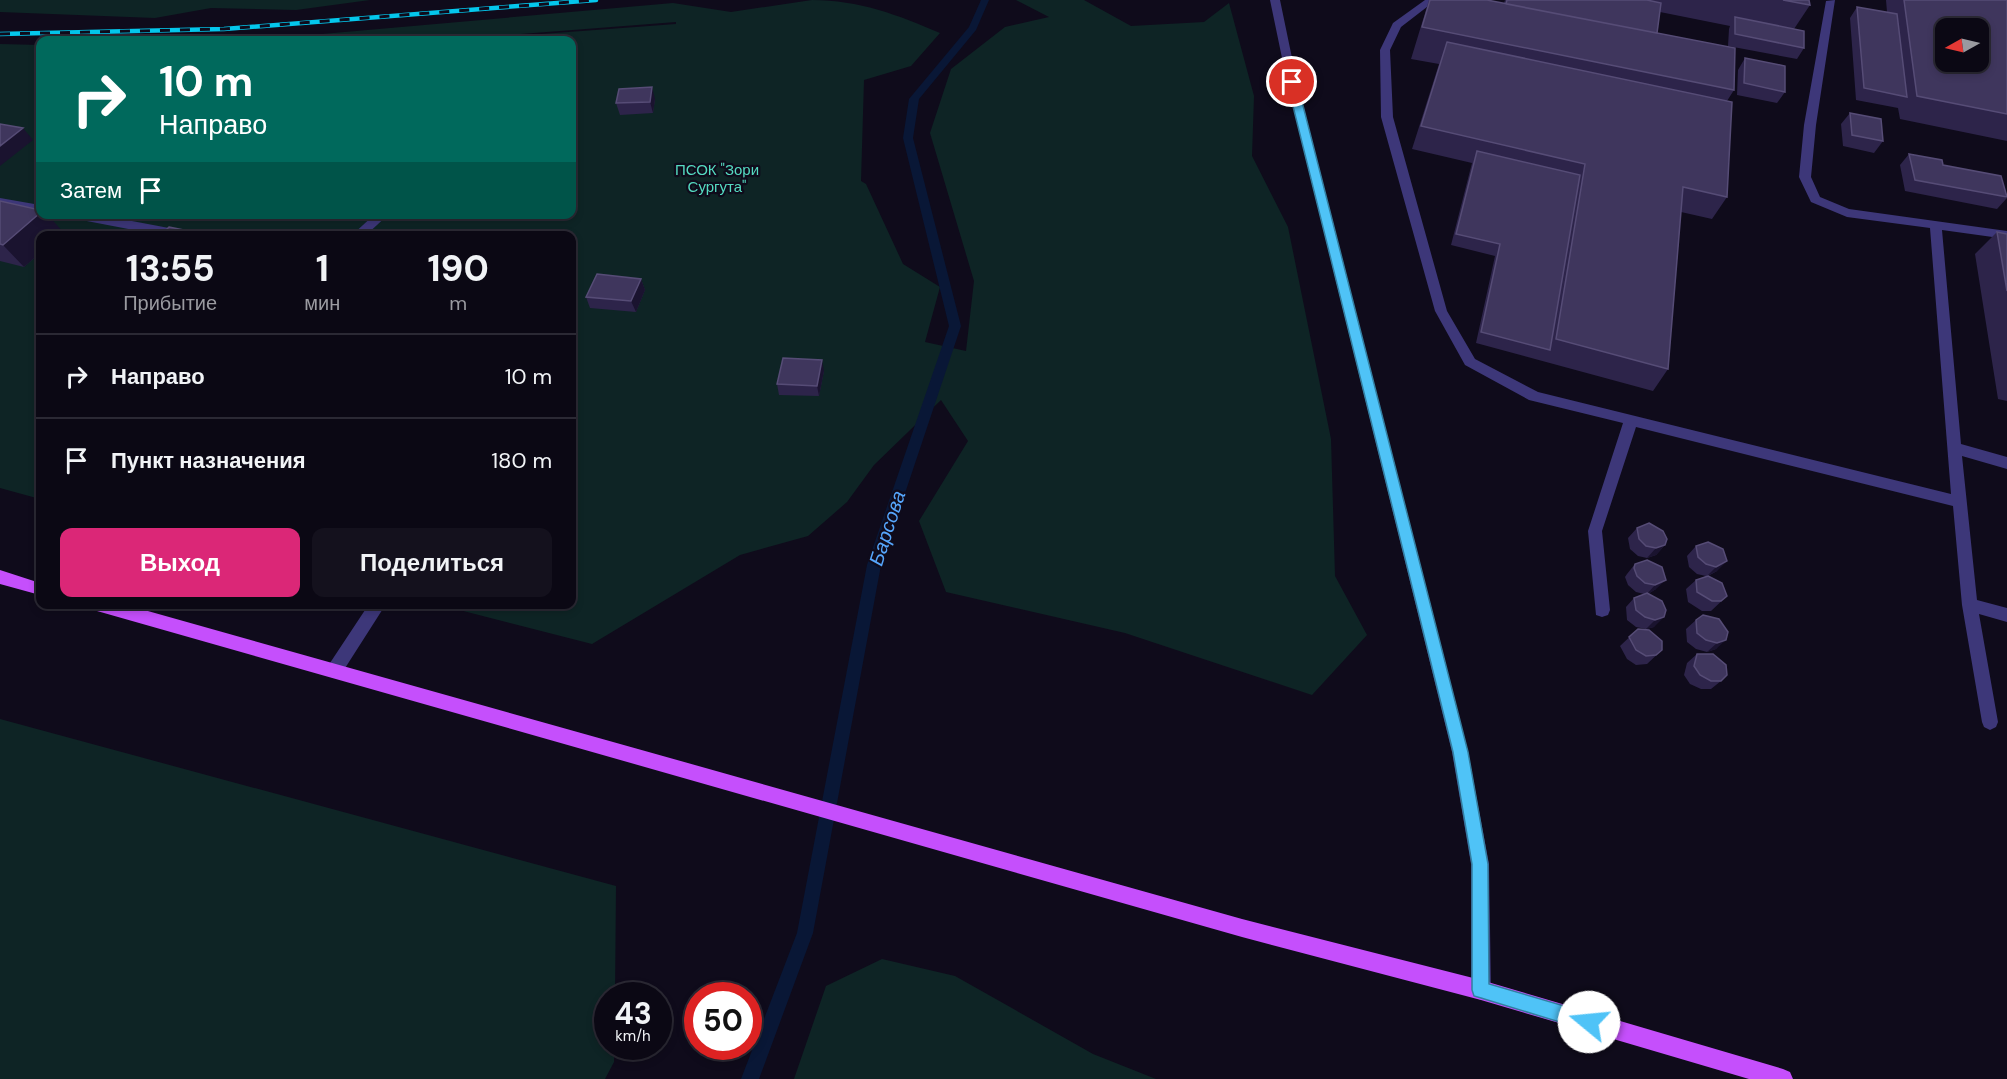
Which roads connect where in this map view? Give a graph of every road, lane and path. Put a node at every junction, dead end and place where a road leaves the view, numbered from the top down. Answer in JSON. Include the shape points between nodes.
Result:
{"nodes":[{"id":1,"x":1275,"y":0,"type":"edge"},
{"id":2,"x":1431,"y":0,"type":"edge"},
{"id":3,"x":1830,"y":0,"type":"edge"},
{"id":4,"x":0,"y":202,"type":"edge"},
{"id":5,"x":36,"y":208,"type":"edge"},
{"id":6,"x":98,"y":219,"type":"edge"},
{"id":7,"x":377,"y":219,"type":"edge"},
{"id":8,"x":1936,"y":226,"type":"junction"},
{"id":9,"x":163,"y":231,"type":"edge"},
{"id":10,"x":363,"y":231,"type":"edge"},
{"id":11,"x":2007,"y":235,"type":"edge"},
{"id":12,"x":1631,"y":420,"type":"junction"},
{"id":13,"x":1954,"y":448,"type":"junction"},
{"id":14,"x":2007,"y":463,"type":"edge"},
{"id":15,"x":1959,"y":502,"type":"junction"},
{"id":16,"x":0,"y":577,"type":"edge"},
{"id":17,"x":36,"y":588,"type":"edge"},
{"id":18,"x":1970,"y":605,"type":"junction"},
{"id":19,"x":115,"y":609,"type":"edge"},
{"id":20,"x":375,"y":609,"type":"edge"},
{"id":21,"x":1602,"y":610,"type":"dead end"},
{"id":22,"x":2007,"y":615,"type":"edge"},
{"id":23,"x":334,"y":671,"type":"junction"},
{"id":24,"x":1990,"y":722,"type":"dead end"},
{"id":25,"x":1481,"y":990,"type":"junction"},
{"id":26,"x":1783,"y":1079,"type":"edge"}],
"edges":[{"from":1,"to":25,"type":"street","via":[[1292,82],[1460,752],[1480,864]]},
{"from":2,"to":12,"type":"street","via":[[1397,25],[1384,50],[1387,117],[1441,311],[1470,362],[1534,396]]},
{"from":3,"to":8,"type":"street","via":[[1805,177],[1815,199],[1847,213]]},
{"from":4,"to":5,"type":"street"},
{"from":6,"to":9,"type":"street"},
{"from":7,"to":10,"type":"street"},
{"from":8,"to":11,"type":"street"},
{"from":8,"to":13,"type":"street"},
{"from":12,"to":15,"type":"street"},
{"from":12,"to":21,"type":"street","via":[[1595,531]]},
{"from":13,"to":14,"type":"street"},
{"from":13,"to":15,"type":"street"},
{"from":15,"to":18,"type":"street"},
{"from":16,"to":17,"type":"main road"},
{"from":18,"to":22,"type":"street"},
{"from":18,"to":24,"type":"street"},
{"from":19,"to":23,"type":"main road"},
{"from":20,"to":23,"type":"street"},
{"from":23,"to":25,"type":"main road","via":[[1242,928]]},
{"from":25,"to":26,"type":"main road"}]}
